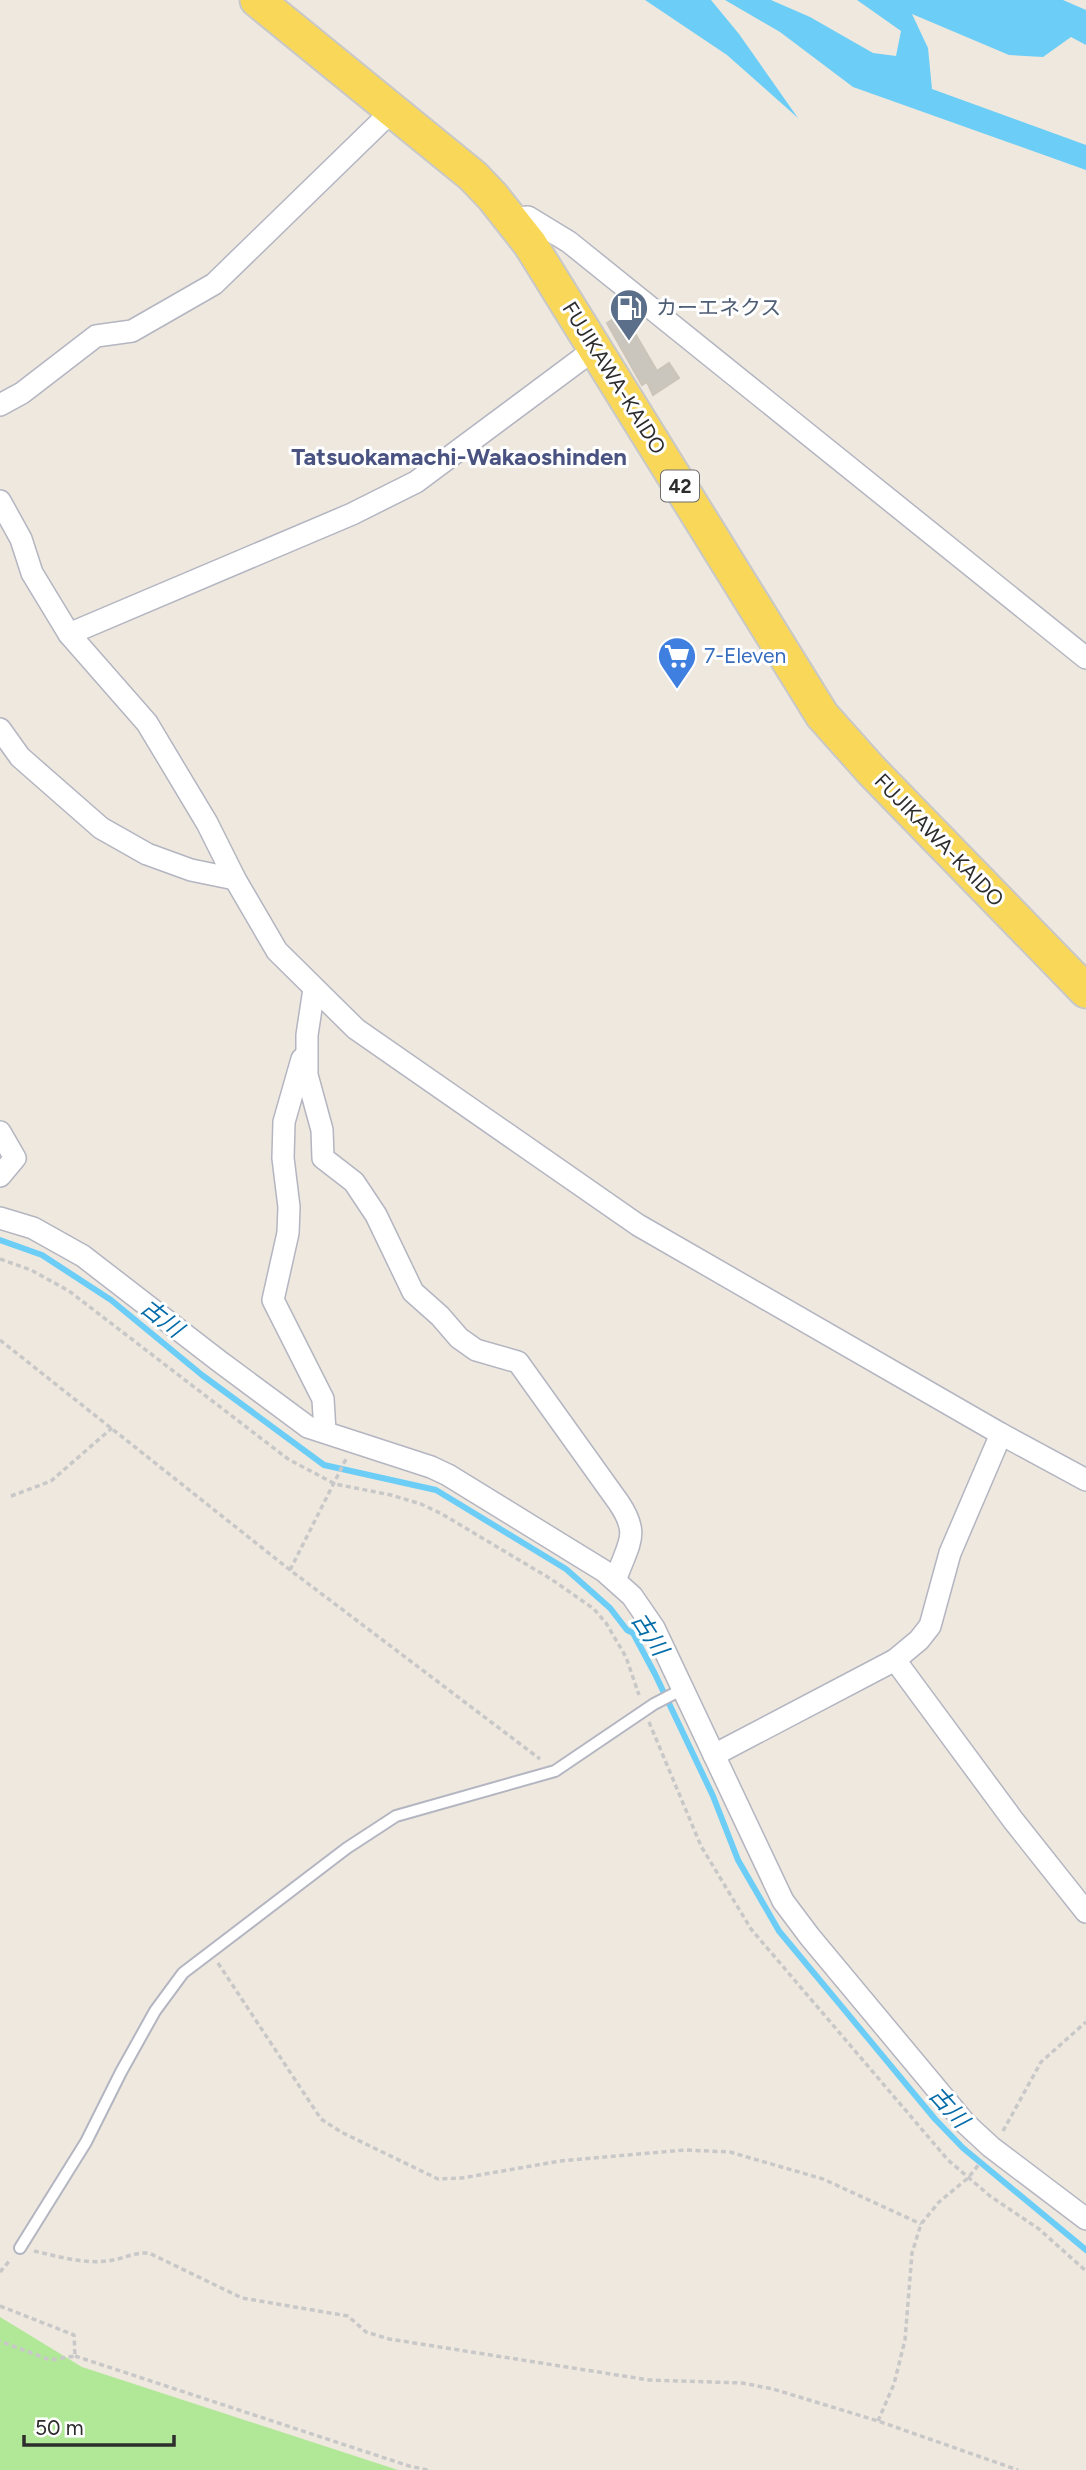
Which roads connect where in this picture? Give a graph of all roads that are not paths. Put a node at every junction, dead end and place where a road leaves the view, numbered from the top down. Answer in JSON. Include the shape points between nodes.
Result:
{"nodes":[{"id":1,"x":257,"y":0,"type":"edge"},
{"id":2,"x":393,"y":110,"type":"junction"},
{"id":3,"x":511,"y":219,"type":"junction"},
{"id":4,"x":596,"y":348,"type":"junction"},
{"id":5,"x":0,"y":405,"type":"edge"},
{"id":6,"x":0,"y":501,"type":"edge"},
{"id":7,"x":69,"y":634,"type":"junction"},
{"id":8,"x":1086,"y":659,"type":"edge"},
{"id":9,"x":0,"y":729,"type":"edge"},
{"id":10,"x":235,"y":879,"type":"junction"},
{"id":11,"x":314,"y":989,"type":"junction"},
{"id":12,"x":1086,"y":991,"type":"edge"},
{"id":13,"x":307,"y":1035,"type":"junction"},
{"id":14,"x":0,"y":1132,"type":"edge"},
{"id":15,"x":0,"y":1176,"type":"edge"},
{"id":16,"x":0,"y":1217,"type":"edge"},
{"id":17,"x":325,"y":1432,"type":"junction"},
{"id":18,"x":1001,"y":1434,"type":"junction"},
{"id":19,"x":1086,"y":1480,"type":"edge"},
{"id":20,"x":618,"y":1573,"type":"dead end"},
{"id":21,"x":895,"y":1660,"type":"junction"},
{"id":22,"x":680,"y":1690,"type":"junction"},
{"id":23,"x":714,"y":1755,"type":"junction"},
{"id":24,"x":1086,"y":1912,"type":"edge"},
{"id":25,"x":1086,"y":2219,"type":"edge"},
{"id":26,"x":20,"y":2248,"type":"road end"}],
"edges":[{"from":1,"to":2,"type":"main road","name":"FUJIKAWA-KAIDO","number":"42"},
{"from":2,"to":3,"type":"main road","name":"FUJIKAWA-KAIDO","number":"42","via":[[472,176]]},
{"from":2,"to":5,"type":"street","via":[[214,284],[132,331],[96,336]]},
{"from":3,"to":4,"type":"main road","name":"FUJIKAWA-KAIDO","number":"42"},
{"from":3,"to":8,"type":"street","via":[[528,217],[569,242]]},
{"from":4,"to":7,"type":"street","via":[[416,482],[352,514]]},
{"from":4,"to":12,"type":"main road","name":"FUJIKAWA-KAIDO","number":"42","via":[[822,715]]},
{"from":6,"to":7,"type":"street","via":[[21,539],[32,573]]},
{"from":7,"to":10,"type":"street","via":[[147,723],[207,822]]},
{"from":9,"to":10,"type":"street","via":[[20,757],[101,828],[147,854]]},
{"from":10,"to":11,"type":"street","via":[[277,951]]},
{"from":11,"to":13,"type":"street"},
{"from":11,"to":18,"type":"street","via":[[402,1064],[638,1225]]},
{"from":13,"to":17,"type":"street","via":[[284,1122],[288,1233],[273,1300],[323,1399]]},
{"from":13,"to":20,"type":"street","via":[[307,1075],[322,1130],[323,1158],[354,1182],[376,1215],[414,1292],[476,1350],[518,1362],[557,1416],[629,1518],[631,1538]]},
{"from":14,"to":15,"type":"street","via":[[15,1158]]},
{"from":16,"to":17,"type":"street","via":[[33,1228],[83,1255],[282,1409],[308,1427]]},
{"from":17,"to":22,"type":"street","via":[[448,1475],[604,1571],[643,1611]]},
{"from":18,"to":19,"type":"street"},
{"from":18,"to":21,"type":"street","via":[[950,1553],[930,1626]]},
{"from":21,"to":23,"type":"street"},
{"from":21,"to":24,"type":"street"},
{"from":22,"to":23,"type":"street"},
{"from":22,"to":26,"type":"lane","via":[[555,1771],[396,1816],[183,1973],[155,2011],[86,2142]]},
{"from":23,"to":25,"type":"street","via":[[767,1872],[810,1937],[965,2123]]}]}
